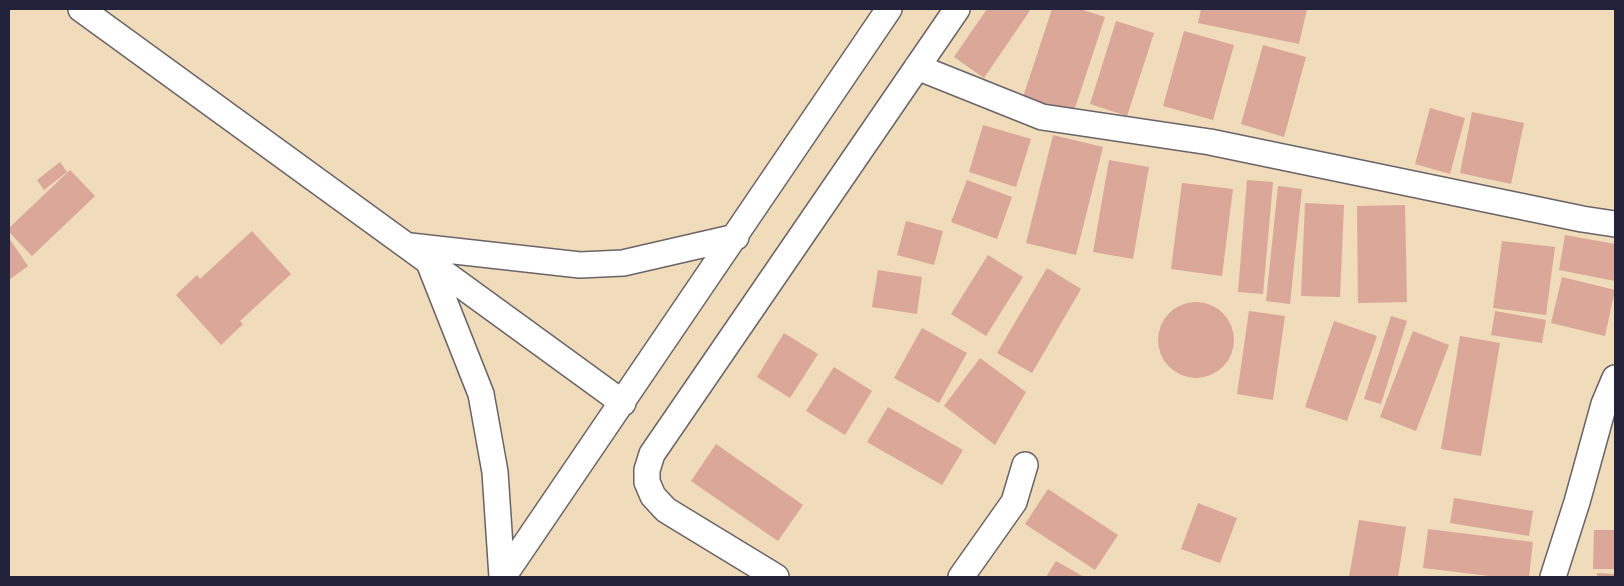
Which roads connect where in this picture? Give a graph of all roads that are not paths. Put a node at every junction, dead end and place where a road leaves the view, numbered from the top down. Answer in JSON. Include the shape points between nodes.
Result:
{"nodes":[{"id":1,"x":81,"y":9,"type":"edge"},
{"id":2,"x":889,"y":9,"type":"edge"},
{"id":3,"x":957,"y":9,"type":"edge"},
{"id":4,"x":917,"y":67,"type":"junction"},
{"id":5,"x":1615,"y":224,"type":"edge"},
{"id":6,"x":736,"y":236,"type":"junction"},
{"id":7,"x":419,"y":253,"type":"junction"},
{"id":8,"x":1615,"y":378,"type":"edge"},
{"id":9,"x":623,"y":403,"type":"junction"},
{"id":10,"x":1025,"y":465,"type":"dead end"},
{"id":11,"x":503,"y":577,"type":"edge"},
{"id":12,"x":776,"y":577,"type":"edge"},
{"id":13,"x":961,"y":577,"type":"edge"},
{"id":14,"x":1553,"y":577,"type":"edge"}],
"edges":[{"from":1,"to":7,"type":"street"},
{"from":2,"to":6,"type":"street"},
{"from":3,"to":4,"type":"street"},
{"from":4,"to":5,"type":"street","via":[[1042,117],[1210,142]]},
{"from":4,"to":12,"type":"street","via":[[652,454],[647,470],[646,482],[666,510]]},
{"from":6,"to":7,"type":"street","via":[[623,263],[580,264]]},
{"from":6,"to":9,"type":"street"},
{"from":7,"to":9,"type":"street"},
{"from":7,"to":11,"type":"street","via":[[480,394],[495,472]]},
{"from":8,"to":14,"type":"street","via":[[1604,404]]},
{"from":9,"to":11,"type":"street"},
{"from":10,"to":13,"type":"street","via":[[1014,502]]}]}
